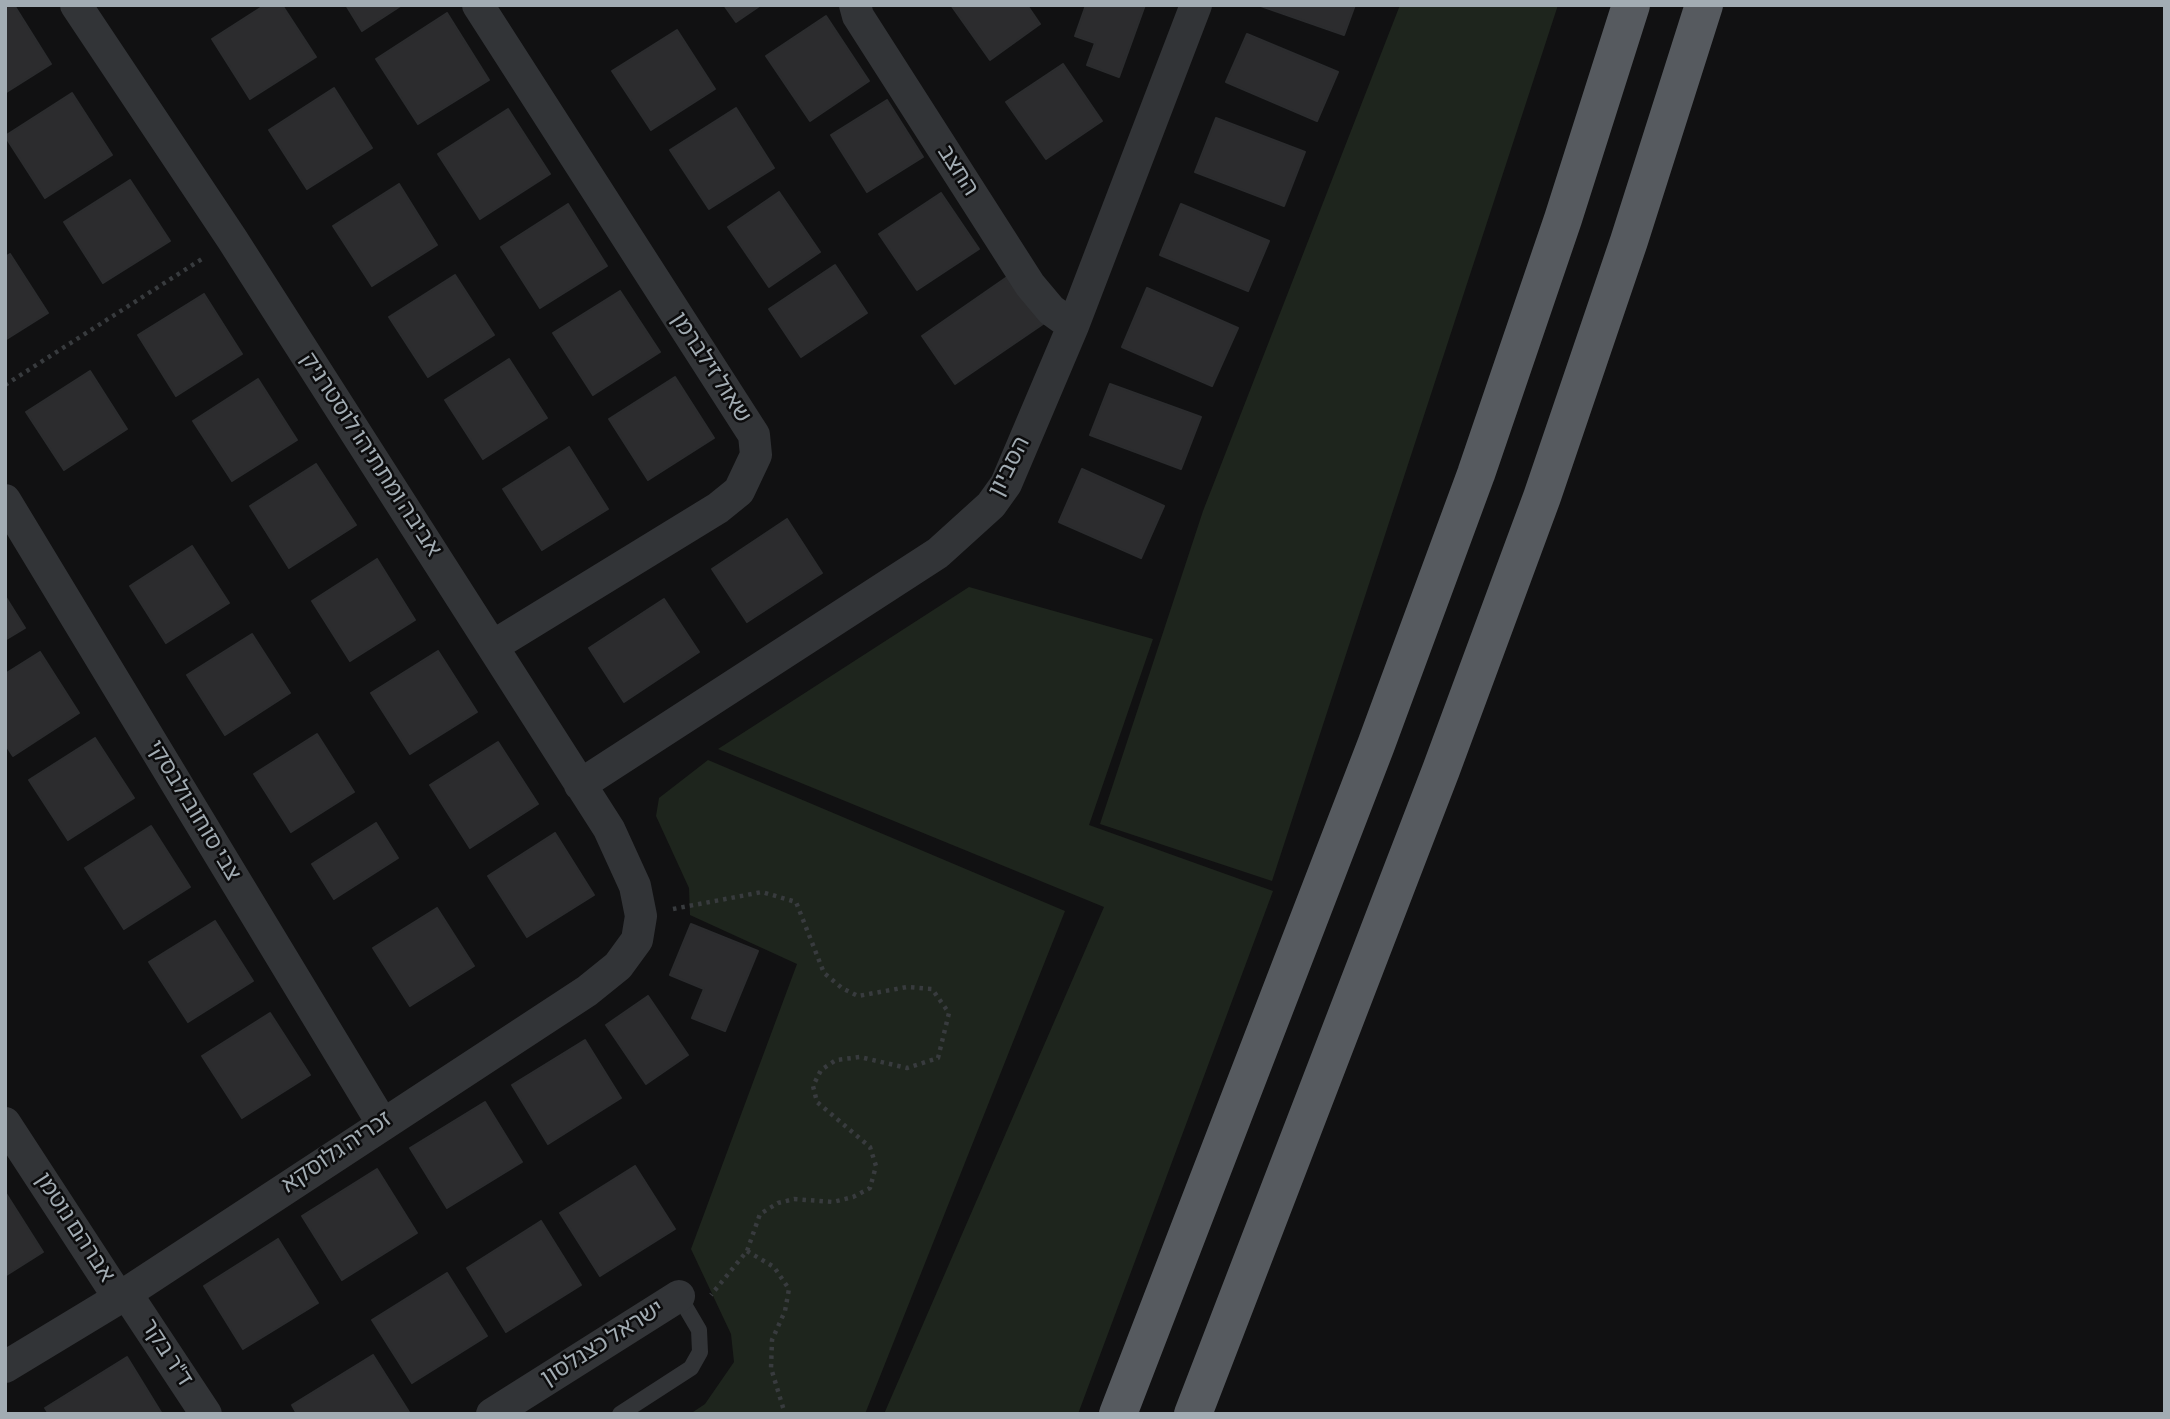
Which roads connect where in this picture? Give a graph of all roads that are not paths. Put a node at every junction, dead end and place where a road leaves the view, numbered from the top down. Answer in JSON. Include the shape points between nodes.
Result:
{"nodes":[{"id":1,"x":76,"y":5,"type":"edge"},
{"id":2,"x":478,"y":5,"type":"edge"},
{"id":3,"x":855,"y":5,"type":"edge"},
{"id":4,"x":1196,"y":5,"type":"edge"},
{"id":5,"x":1631,"y":5,"type":"edge"},
{"id":6,"x":1704,"y":5,"type":"edge"},
{"id":7,"x":1073,"y":326,"type":"junction"},
{"id":8,"x":5,"y":500,"type":"edge"},
{"id":9,"x":493,"y":646,"type":"junction"},
{"id":10,"x":580,"y":785,"type":"junction"},
{"id":11,"x":640,"y":916,"type":"joint"},
{"id":12,"x":5,"y":1123,"type":"edge"},
{"id":13,"x":382,"y":1123,"type":"junction"},
{"id":14,"x":123,"y":1296,"type":"junction"},
{"id":15,"x":684,"y":1305,"type":"joint"},
{"id":16,"x":5,"y":1367,"type":"edge"},
{"id":17,"x":206,"y":1414,"type":"edge"},
{"id":18,"x":492,"y":1414,"type":"edge"},
{"id":19,"x":620,"y":1414,"type":"edge"},
{"id":20,"x":1118,"y":1414,"type":"edge"},
{"id":21,"x":1193,"y":1414,"type":"edge"}],
"edges":[{"from":1,"to":9,"type":"street","name":"אביבה ומתתיהו לוסטרניק"},
{"from":2,"to":9,"type":"street","name":"שאול זילברמן","via":[[754,435],[755,455],[739,491],[718,508]]},
{"from":3,"to":7,"type":"street","name":"החצב","via":[[1030,285],[1051,310]]},
{"from":4,"to":7,"type":"street","name":"הסביון"},
{"from":5,"to":20,"type":"highway","via":[[1476,474]]},
{"from":6,"to":21,"type":"highway","via":[[1542,497]]},
{"from":7,"to":10,"type":"street","name":"הסביון","via":[[1006,484],[963,532],[938,553]]},
{"from":8,"to":13,"type":"street","name":"צבי סוחובולבסקי"},
{"from":9,"to":10,"type":"street","name":"אביבה ומתתיהו לוסטרניק"},
{"from":10,"to":11,"type":"street","name":"אביבה ומתתיהו לוסטרניק","via":[[623,856]]},
{"from":11,"to":13,"type":"street","name":"זכריה גלוסקא","via":[[637,940],[618,966],[587,991]]},
{"from":12,"to":14,"type":"street","name":"אברהם נוטמן"},
{"from":13,"to":14,"type":"street","name":"זכריה גלוסקא"},
{"from":14,"to":16,"type":"street","name":"זכריה גלוסקא"},
{"from":14,"to":17,"type":"street","name":"ד\"ר בקר"},
{"from":15,"to":18,"type":"street","name":"ישראל כצנלסון"},
{"from":15,"to":19,"type":"lane","via":[[699,1330],[700,1352],[691,1368]]}]}
